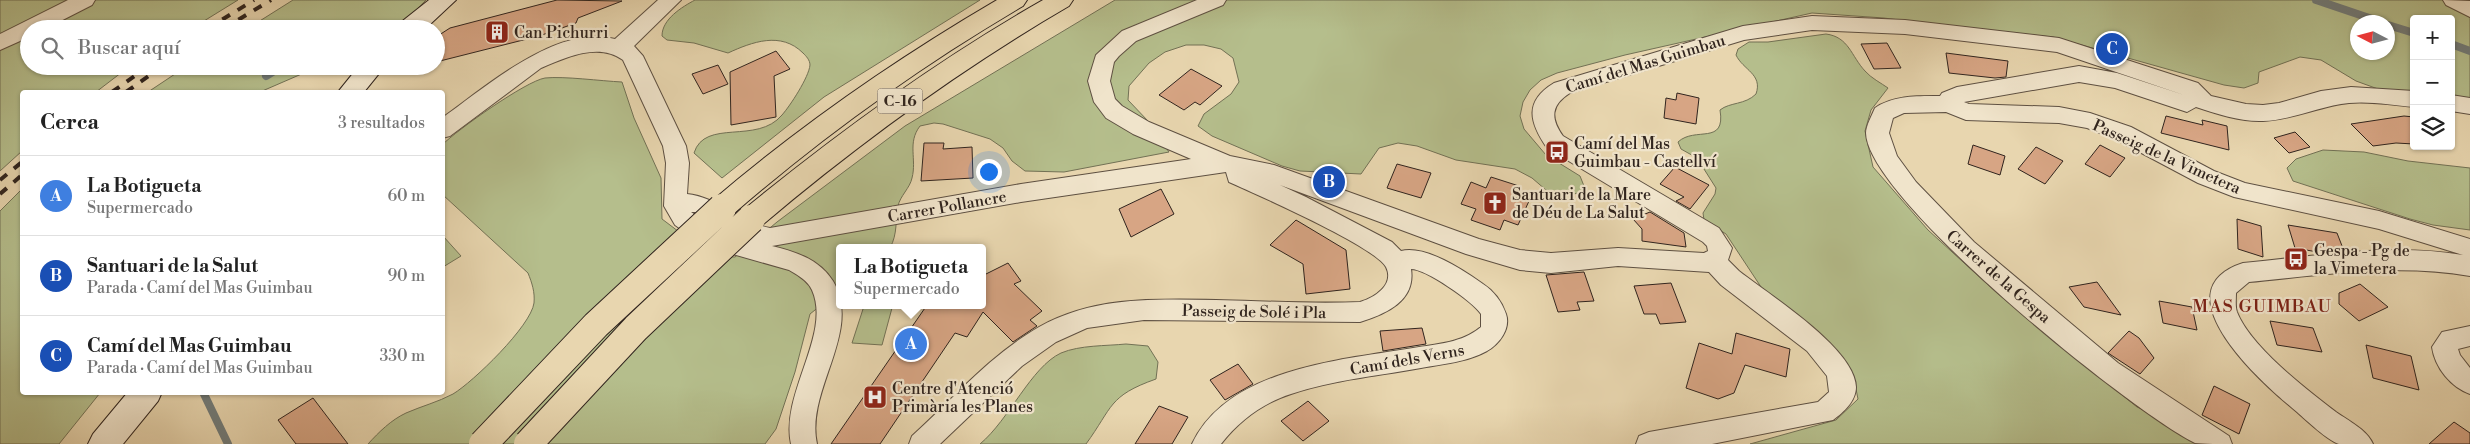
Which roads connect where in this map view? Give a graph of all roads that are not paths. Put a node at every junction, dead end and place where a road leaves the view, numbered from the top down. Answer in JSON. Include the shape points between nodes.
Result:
{"nodes":[{"id":1,"x":66,"y":0,"type":"edge"},
{"id":2,"x":85,"y":0,"type":"edge"},
{"id":3,"x":444,"y":0,"type":"edge"},
{"id":4,"x":458,"y":0,"type":"edge"},
{"id":5,"x":671,"y":0,"type":"edge"},
{"id":6,"x":1015,"y":0,"type":"edge"},
{"id":7,"x":1061,"y":0,"type":"edge"},
{"id":8,"x":1216,"y":0,"type":"edge"},
{"id":9,"x":2453,"y":0,"type":"edge"},
{"id":10,"x":2470,"y":10,"type":"edge"},
{"id":11,"x":41,"y":20,"type":"edge"},
{"id":12,"x":43,"y":20,"type":"edge"},
{"id":13,"x":420,"y":20,"type":"edge"},
{"id":14,"x":435,"y":20,"type":"edge"},
{"id":15,"x":20,"y":32,"type":"edge"},
{"id":16,"x":0,"y":43,"type":"edge"},
{"id":17,"x":620,"y":47,"type":"junction"},
{"id":18,"x":365,"y":75,"type":"edge"},
{"id":19,"x":384,"y":75,"type":"edge"},
{"id":20,"x":352,"y":90,"type":"edge"},
{"id":21,"x":372,"y":90,"type":"edge"},
{"id":22,"x":2410,"y":99,"type":"edge"},
{"id":23,"x":2204,"y":102,"type":"junction"},
{"id":24,"x":1949,"y":104,"type":"junction"},
{"id":25,"x":2455,"y":104,"type":"edge"},
{"id":26,"x":2470,"y":106,"type":"edge"},
{"id":27,"x":445,"y":128,"type":"edge"},
{"id":28,"x":1226,"y":164,"type":"junction"},
{"id":29,"x":676,"y":202,"type":"junction"},
{"id":30,"x":2470,"y":248,"type":"edge"},
{"id":31,"x":1714,"y":261,"type":"junction"},
{"id":32,"x":1397,"y":262,"type":"junction"},
{"id":33,"x":2470,"y":266,"type":"edge"},
{"id":34,"x":2470,"y":336,"type":"edge"},
{"id":35,"x":2470,"y":383,"type":"edge"},
{"id":36,"x":123,"y":395,"type":"edge"},
{"id":37,"x":145,"y":395,"type":"edge"},
{"id":38,"x":1664,"y":442,"type":"edge"},
{"id":39,"x":84,"y":444,"type":"edge"},
{"id":40,"x":104,"y":444,"type":"edge"},
{"id":41,"x":483,"y":444,"type":"edge"},
{"id":42,"x":528,"y":444,"type":"edge"},
{"id":43,"x":804,"y":444,"type":"edge"},
{"id":44,"x":922,"y":444,"type":"edge"},
{"id":45,"x":1205,"y":444,"type":"edge"},
{"id":46,"x":2219,"y":444,"type":"edge"},
{"id":47,"x":2360,"y":444,"type":"edge"}],
"edges":[{"from":1,"to":11,"type":"street"},
{"from":2,"to":12,"type":"street"},
{"from":3,"to":13,"type":"main road"},
{"from":4,"to":14,"type":"main road"},
{"from":5,"to":17,"type":"street"},
{"from":6,"to":41,"type":"highway","number":"C-16","bridge":true,"via":[[854,101],[768,168],[596,325]]},
{"from":7,"to":42,"type":"highway","number":"C-16","bridge":true,"via":[[972,53],[815,164],[662,302]]},
{"from":8,"to":28,"type":"street","via":[[1129,36],[1104,60],[1099,81],[1105,102],[1125,120]]},
{"from":9,"to":10,"type":"street"},
{"from":15,"to":16,"type":"street"},
{"from":17,"to":27,"type":"street","via":[[580,47],[548,56],[533,63]]},
{"from":17,"to":29,"type":"street","via":[[632,56],[674,144],[678,164]]},
{"from":18,"to":20,"type":"main road"},
{"from":19,"to":21,"type":"main road"},
{"from":22,"to":23,"type":"street","name":"Camí del Mas Guimbau","via":[[2351,95],[2263,113]]},
{"from":23,"to":24,"type":"street","via":[[2199,106],[2189,105],[2117,81],[2079,74],[1957,94],[1950,98]]},
{"from":23,"to":31,"type":"street","name":"Camí del Mas Guimbau","via":[[2190,88],[2059,45],[1905,27],[1812,23],[1743,33],[1581,81],[1549,96],[1542,115],[1548,135],[1555,142],[1711,235],[1721,250]]},
{"from":24,"to":30,"type":"street","name":"Passeig de la Vimetera","via":[[1966,112],[2059,115],[2090,121],[2242,191],[2379,220]]},
{"from":24,"to":46,"type":"street","name":"Carrer de la Gespa","via":[[1899,107],[1888,110],[1881,117],[1877,127],[1880,143],[1902,181],[1955,240],[2108,370]]},
{"from":25,"to":26,"type":"street"},
{"from":28,"to":29,"type":"street","name":"Carrer Pollancre","via":[[1021,193],[770,237],[750,233],[700,204]]},
{"from":28,"to":31,"type":"street","via":[[1266,171],[1474,247],[1520,260],[1551,263],[1618,257]]},
{"from":28,"to":32,"type":"street","via":[[1237,176],[1298,203],[1383,249]]},
{"from":29,"to":43,"type":"street","via":[[683,218],[708,234],[737,247],[792,260],[814,275],[825,291],[827,328],[800,426]]},
{"from":31,"to":38,"type":"street","via":[[1730,278],[1827,355],[1841,374],[1841,395],[1838,402],[1824,412]]},
{"from":32,"to":44,"type":"street","name":"Passeig de Solé i Pla","via":[[1400,275],[1395,294],[1377,308],[1360,312],[1139,309],[1100,314],[1069,324],[1047,334],[1013,359]]},
{"from":32,"to":45,"type":"street","name":"Camí dels Verns","via":[[1412,259],[1423,262],[1479,294],[1494,316],[1488,339],[1458,352],[1315,376],[1272,387],[1240,406]]},
{"from":33,"to":47,"type":"street","via":[[2428,260],[2347,264],[2244,273],[2231,278],[2227,284],[2221,296],[2222,309],[2240,340],[2327,422]]},
{"from":34,"to":35,"type":"street","via":[[2451,339],[2445,346],[2445,354]]},
{"from":36,"to":39,"type":"main road"},
{"from":37,"to":40,"type":"main road"}]}
